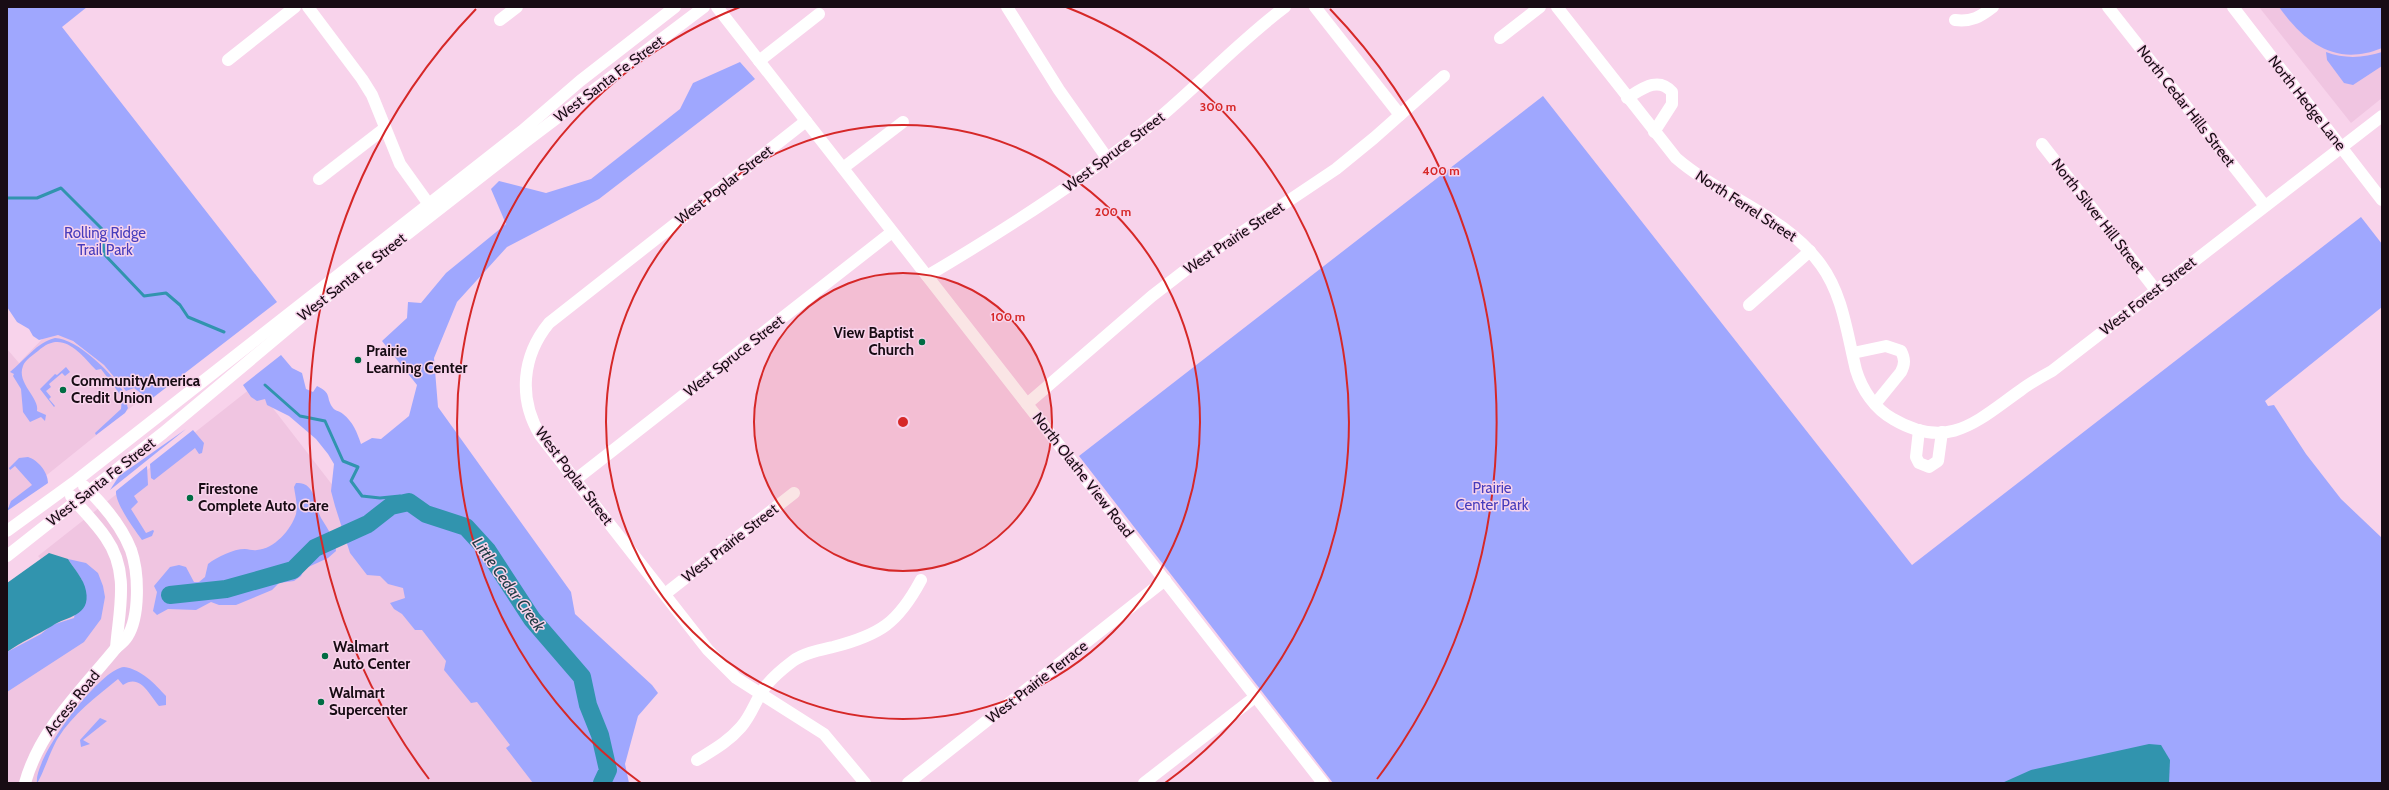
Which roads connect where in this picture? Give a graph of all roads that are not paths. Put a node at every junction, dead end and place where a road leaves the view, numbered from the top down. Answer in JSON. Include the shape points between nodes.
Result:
{"nodes":[{"id":1,"x":295,"y":7,"type":"edge"},
{"id":2,"x":308,"y":7,"type":"edge"},
{"id":3,"x":517,"y":7,"type":"edge"},
{"id":4,"x":675,"y":7,"type":"edge"},
{"id":5,"x":704,"y":7,"type":"edge"},
{"id":6,"x":717,"y":7,"type":"edge"},
{"id":7,"x":1007,"y":7,"type":"edge"},
{"id":8,"x":1285,"y":7,"type":"edge"},
{"id":9,"x":1315,"y":7,"type":"edge"},
{"id":10,"x":1540,"y":7,"type":"edge"},
{"id":11,"x":1557,"y":7,"type":"edge"},
{"id":12,"x":1993,"y":7,"type":"edge"},
{"id":13,"x":2108,"y":7,"type":"edge"},
{"id":14,"x":2233,"y":7,"type":"edge"},
{"id":15,"x":819,"y":14,"type":"dead end"},
{"id":16,"x":500,"y":20,"type":"dead end"},
{"id":17,"x":1955,"y":20,"type":"dead end"},
{"id":18,"x":1500,"y":38,"type":"dead end"},
{"id":19,"x":228,"y":60,"type":"dead end"},
{"id":20,"x":759,"y":61,"type":"junction"},
{"id":21,"x":1444,"y":76,"type":"dead end"},
{"id":22,"x":1627,"y":98,"type":"junction"},
{"id":23,"x":1400,"y":115,"type":"junction"},
{"id":24,"x":2382,"y":116,"type":"edge"},
{"id":25,"x":806,"y":121,"type":"junction"},
{"id":26,"x":903,"y":122,"type":"dead end"},
{"id":27,"x":385,"y":128,"type":"junction"},
{"id":28,"x":1654,"y":132,"type":"junction"},
{"id":29,"x":2042,"y":144,"type":"dead end"},
{"id":30,"x":2342,"y":148,"type":"junction"},
{"id":31,"x":1107,"y":158,"type":"junction"},
{"id":32,"x":843,"y":168,"type":"junction"},
{"id":33,"x":319,"y":179,"type":"dead end"},
{"id":34,"x":2382,"y":200,"type":"edge"},
{"id":35,"x":2265,"y":206,"type":"junction"},
{"id":36,"x":431,"y":208,"type":"junction"},
{"id":37,"x":892,"y":232,"type":"junction"},
{"id":38,"x":1810,"y":251,"type":"junction"},
{"id":39,"x":927,"y":276,"type":"junction"},
{"id":40,"x":2155,"y":290,"type":"junction"},
{"id":41,"x":1749,"y":305,"type":"dead end"},
{"id":42,"x":1853,"y":353,"type":"junction"},
{"id":43,"x":1027,"y":404,"type":"junction"},
{"id":44,"x":1875,"y":404,"type":"junction"},
{"id":45,"x":1919,"y":430,"type":"junction"},
{"id":46,"x":1945,"y":432,"type":"junction"},
{"id":47,"x":77,"y":480,"type":"junction"},
{"id":48,"x":575,"y":480,"type":"junction"},
{"id":49,"x":65,"y":489,"type":"junction"},
{"id":50,"x":89,"y":491,"type":"junction"},
{"id":51,"x":794,"y":493,"type":"dead end"},
{"id":52,"x":76,"y":502,"type":"junction"},
{"id":53,"x":7,"y":531,"type":"edge"},
{"id":54,"x":7,"y":556,"type":"edge"},
{"id":55,"x":921,"y":580,"type":"dead end"},
{"id":56,"x":1165,"y":580,"type":"junction"},
{"id":57,"x":665,"y":594,"type":"junction"},
{"id":58,"x":116,"y":648,"type":"junction"},
{"id":59,"x":761,"y":692,"type":"junction"},
{"id":60,"x":1255,"y":697,"type":"junction"},
{"id":61,"x":697,"y":760,"type":"dead end"},
{"id":62,"x":25,"y":783,"type":"edge"},
{"id":63,"x":865,"y":783,"type":"edge"},
{"id":64,"x":908,"y":783,"type":"edge"},
{"id":65,"x":1144,"y":783,"type":"edge"},
{"id":66,"x":1323,"y":783,"type":"edge"}],
"edges":[{"from":1,"to":19,"type":"street"},
{"from":2,"to":27,"type":"street","via":[[362,79]]},
{"from":3,"to":16,"type":"street"},
{"from":4,"to":36,"type":"street","name":"West Santa Fe Street"},
{"from":5,"to":36,"type":"street","name":"West Santa Fe Street"},
{"from":6,"to":20,"type":"street","name":"North Olathe View Road"},
{"from":7,"to":31,"type":"street","via":[[1063,96]]},
{"from":8,"to":31,"type":"street","name":"West Spruce Street","via":[[1153,123]]},
{"from":9,"to":23,"type":"street"},
{"from":10,"to":18,"type":"street"},
{"from":11,"to":22,"type":"street","name":"North Ferrel Street"},
{"from":12,"to":17,"type":"street","via":[[1980,17],[1968,21]]},
{"from":13,"to":35,"type":"street","name":"North Cedar Hills Street"},
{"from":14,"to":30,"type":"street","name":"North Hedge Lane"},
{"from":15,"to":20,"type":"street"},
{"from":20,"to":25,"type":"street","name":"North Olathe View Road"},
{"from":21,"to":23,"type":"street","name":"West Prairie Street"},
{"from":22,"to":28,"type":"street","name":"North Ferrel Street"},
{"from":22,"to":28,"type":"street","via":[[1657,83],[1663,84],[1672,92],[1672,104]]},
{"from":23,"to":43,"type":"street","name":"West Prairie Street","via":[[1330,173],[1199,261],[1152,296]]},
{"from":24,"to":30,"type":"street","name":"West Forest Street"},
{"from":25,"to":32,"type":"street","name":"North Olathe View Road"},
{"from":25,"to":48,"type":"street","name":"West Poplar Street","via":[[559,314],[543,331],[533,347],[527,365],[525,384],[528,409],[540,435]]},
{"from":26,"to":32,"type":"street"},
{"from":27,"to":33,"type":"street"},
{"from":27,"to":36,"type":"street","via":[[400,164]]},
{"from":28,"to":38,"type":"street","name":"North Ferrel Street","via":[[1694,174],[1780,226]]},
{"from":29,"to":40,"type":"street","name":"North Silver Hill Street"},
{"from":30,"to":34,"type":"street","name":"North Hedge Lane"},
{"from":30,"to":35,"type":"street","name":"West Forest Street"},
{"from":31,"to":39,"type":"street","name":"West Spruce Street","via":[[1024,217]]},
{"from":32,"to":37,"type":"street","name":"North Olathe View Road"},
{"from":35,"to":40,"type":"street","name":"West Forest Street"},
{"from":36,"to":47,"type":"street","name":"West Santa Fe Street"},
{"from":36,"to":50,"type":"street","name":"West Santa Fe Street","via":[[163,433]]},
{"from":37,"to":39,"type":"street","name":"North Olathe View Road"},
{"from":37,"to":48,"type":"street","name":"West Spruce Street"},
{"from":38,"to":41,"type":"street"},
{"from":38,"to":42,"type":"street","name":"North Ferrel Street","via":[[1830,278],[1837,293]]},
{"from":39,"to":43,"type":"street","name":"North Olathe View Road"},
{"from":40,"to":46,"type":"street","name":"West Forest Street","via":[[2057,367],[2022,389],[1987,416],[1975,424]]},
{"from":42,"to":44,"type":"street","name":"North Ferrel Street","via":[[1860,381]]},
{"from":42,"to":44,"type":"street","via":[[1886,346],[1900,351],[1904,358],[1901,372]]},
{"from":43,"to":56,"type":"street","name":"North Olathe View Road"},
{"from":44,"to":45,"type":"street","name":"North Ferrel Street","via":[[1906,427]]},
{"from":45,"to":46,"type":"street","name":"North Ferrel Street"},
{"from":45,"to":46,"type":"street","via":[[1916,457],[1919,463],[1929,467],[1938,461]]},
{"from":47,"to":49,"type":"street","name":"West Santa Fe Street"},
{"from":47,"to":50,"type":"street","name":"Access Road"},
{"from":48,"to":57,"type":"street","name":"West Poplar Street"},
{"from":49,"to":52,"type":"street"},
{"from":49,"to":53,"type":"street","name":"West Santa Fe Street"},
{"from":50,"to":52,"type":"street","name":"West Santa Fe Street"},
{"from":50,"to":58,"type":"street","name":"Access Road","via":[[124,537],[131,551],[136,579],[137,602],[132,626],[126,639]]},
{"from":51,"to":57,"type":"street","name":"West Prairie Street"},
{"from":52,"to":54,"type":"street","name":"West Santa Fe Street"},
{"from":52,"to":58,"type":"street","via":[[106,538],[118,565],[122,580],[122,599]]},
{"from":55,"to":59,"type":"street","via":[[907,606],[879,630],[859,640],[794,660]]},
{"from":56,"to":60,"type":"street","name":"North Olathe View Road"},
{"from":56,"to":64,"type":"street","name":"West Prairie Terrace"},
{"from":57,"to":59,"type":"street","name":"West Poplar Street","via":[[708,650],[736,678]]},
{"from":58,"to":62,"type":"street","name":"Access Road","via":[[53,724],[31,764]]},
{"from":59,"to":61,"type":"street","via":[[750,716],[740,728],[728,740]]},
{"from":59,"to":63,"type":"street","name":"West Poplar Street","via":[[824,734]]},
{"from":60,"to":65,"type":"street"},
{"from":60,"to":66,"type":"street","name":"North Olathe View Road"}]}
